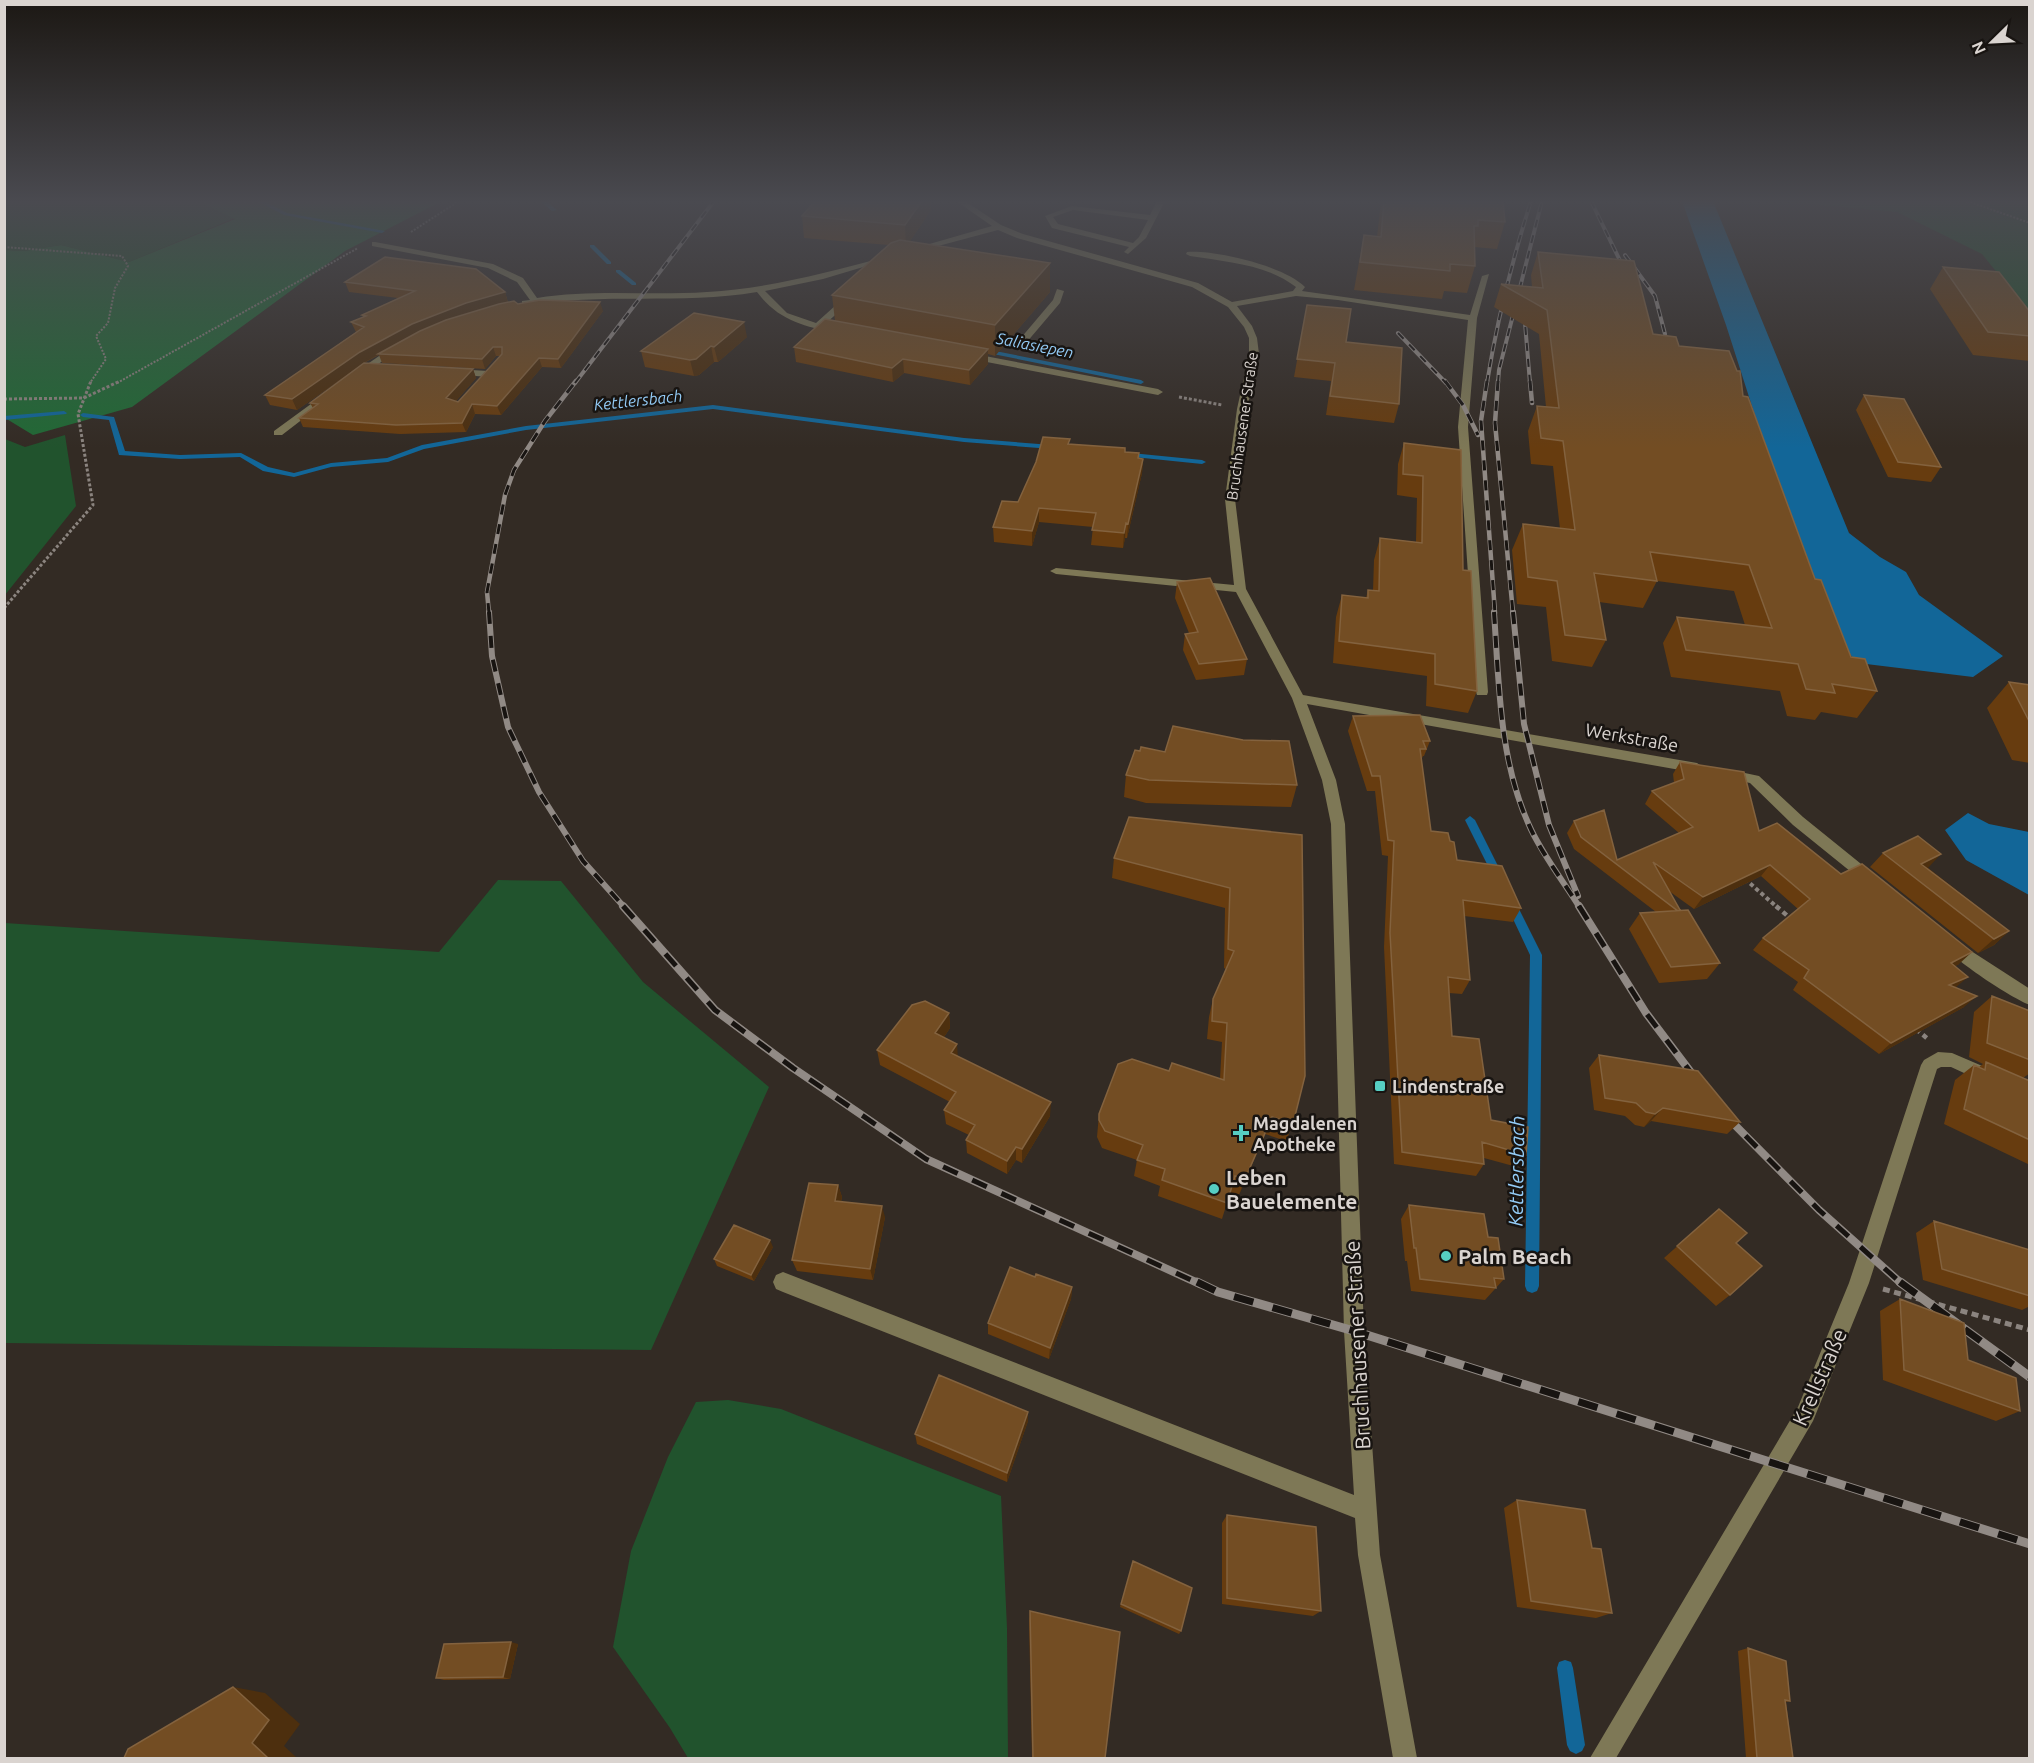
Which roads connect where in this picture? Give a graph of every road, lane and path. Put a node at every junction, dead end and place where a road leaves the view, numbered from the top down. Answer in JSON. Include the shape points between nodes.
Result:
{"nodes":[{"id":1,"x":118,"y":283,"type":"edge"},
{"id":2,"x":294,"y":283,"type":"edge"},
{"id":3,"x":522,"y":283,"type":"edge"},
{"id":4,"x":799,"y":283,"type":"edge"},
{"id":5,"x":1189,"y":283,"type":"edge"},
{"id":6,"x":1297,"y":283,"type":"edge"},
{"id":7,"x":1484,"y":283,"type":"edge"},
{"id":8,"x":859,"y":288,"type":"edge"},
{"id":9,"x":760,"y":291,"type":"junction"},
{"id":10,"x":1060,"y":291,"type":"dead end"},
{"id":11,"x":1296,"y":293,"type":"junction"},
{"id":12,"x":535,"y":301,"type":"junction"},
{"id":13,"x":516,"y":305,"type":"edge"},
{"id":14,"x":1231,"y":305,"type":"junction"},
{"id":15,"x":1473,"y":318,"type":"junction"},
{"id":16,"x":818,"y":326,"type":"junction"},
{"id":17,"x":841,"y":331,"type":"edge"},
{"id":18,"x":411,"y":341,"type":"edge"},
{"id":19,"x":1023,"y":341,"type":"dead end"},
{"id":20,"x":958,"y":354,"type":"edge"},
{"id":21,"x":368,"y":366,"type":"junction"},
{"id":22,"x":392,"y":368,"type":"edge"},
{"id":23,"x":440,"y":371,"type":"edge"},
{"id":24,"x":350,"y":380,"type":"edge"},
{"id":25,"x":480,"y":383,"type":"edge"},
{"id":26,"x":341,"y":386,"type":"edge"},
{"id":27,"x":1158,"y":392,"type":"joint"},
{"id":28,"x":84,"y":398,"type":"junction"},
{"id":29,"x":4,"y":399,"type":"edge"},
{"id":30,"x":1242,"y":409,"type":"junction"},
{"id":31,"x":278,"y":432,"type":"dead end"},
{"id":32,"x":1056,"y":570,"type":"dead end"},
{"id":33,"x":1240,"y":589,"type":"junction"},
{"id":34,"x":4,"y":608,"type":"edge"},
{"id":35,"x":1482,"y":692,"type":"dead end"},
{"id":36,"x":1298,"y":698,"type":"junction"},
{"id":37,"x":1742,"y":876,"type":"edge"},
{"id":38,"x":1879,"y":886,"type":"edge"},
{"id":39,"x":1794,"y":922,"type":"edge"},
{"id":40,"x":1942,"y":938,"type":"edge"},
{"id":41,"x":2030,"y":998,"type":"edge"},
{"id":42,"x":1908,"y":1022,"type":"edge"},
{"id":43,"x":1952,"y":1060,"type":"junction"},
{"id":44,"x":2010,"y":1086,"type":"edge"},
{"id":45,"x":783,"y":1282,"type":"dead end"},
{"id":46,"x":1859,"y":1283,"type":"junction"},
{"id":47,"x":2030,"y":1330,"type":"edge"},
{"id":48,"x":1366,"y":1510,"type":"junction"},
{"id":49,"x":1405,"y":1758,"type":"edge"},
{"id":50,"x":1602,"y":1758,"type":"edge"}],
"edges":[{"from":1,"to":28,"type":"path","via":[[108,322],[96,336],[106,359],[88,384]]},
{"from":2,"to":28,"type":"path"},
{"from":3,"to":12,"type":"street"},
{"from":4,"to":9,"type":"street"},
{"from":5,"to":14,"type":"street"},
{"from":6,"to":11,"type":"street","via":[[1301,287]]},
{"from":7,"to":15,"type":"street"},
{"from":8,"to":16,"type":"street"},
{"from":9,"to":12,"type":"street"},
{"from":9,"to":16,"type":"street","via":[[770,306],[783,315]]},
{"from":10,"to":19,"type":"street","via":[[1057,301]]},
{"from":11,"to":14,"type":"street"},
{"from":11,"to":15,"type":"street"},
{"from":12,"to":13,"type":"street"},
{"from":14,"to":30,"type":"street","name":"Bruchhausener Straße","via":[[1253,338],[1254,354]]},
{"from":15,"to":35,"type":"street","via":[[1462,427]]},
{"from":16,"to":17,"type":"street"},
{"from":18,"to":21,"type":"street"},
{"from":20,"to":27,"type":"street"},
{"from":21,"to":22,"type":"street"},
{"from":21,"to":24,"type":"street"},
{"from":23,"to":25,"type":"street","via":[[491,371]]},
{"from":26,"to":31,"type":"street"},
{"from":27,"to":30,"type":"path"},
{"from":28,"to":29,"type":"path"},
{"from":28,"to":34,"type":"path","via":[[78,414],[93,505]]},
{"from":30,"to":33,"type":"street","name":"Bruchhausener Straße","via":[[1230,499]]},
{"from":32,"to":33,"type":"street"},
{"from":33,"to":36,"type":"street","name":"Bruchhausener Straße"},
{"from":36,"to":38,"type":"street","name":"Werkstraße","via":[[1754,779],[1798,821]]},
{"from":36,"to":48,"type":"street","name":"Bruchhausener Straße","via":[[1329,780],[1338,824],[1354,1331]]},
{"from":37,"to":39,"type":"path"},
{"from":40,"to":41,"type":"street"},
{"from":42,"to":43,"type":"path"},
{"from":43,"to":44,"type":"street"},
{"from":43,"to":46,"type":"street","name":"Krellstraße","via":[[1938,1059],[1930,1065]]},
{"from":45,"to":48,"type":"street"},
{"from":46,"to":47,"type":"path"},
{"from":46,"to":50,"type":"street","name":"Krellstraße","via":[[1806,1414]]},
{"from":48,"to":49,"type":"street","name":"Bruchhausener Straße","via":[[1369,1555]]}]}
